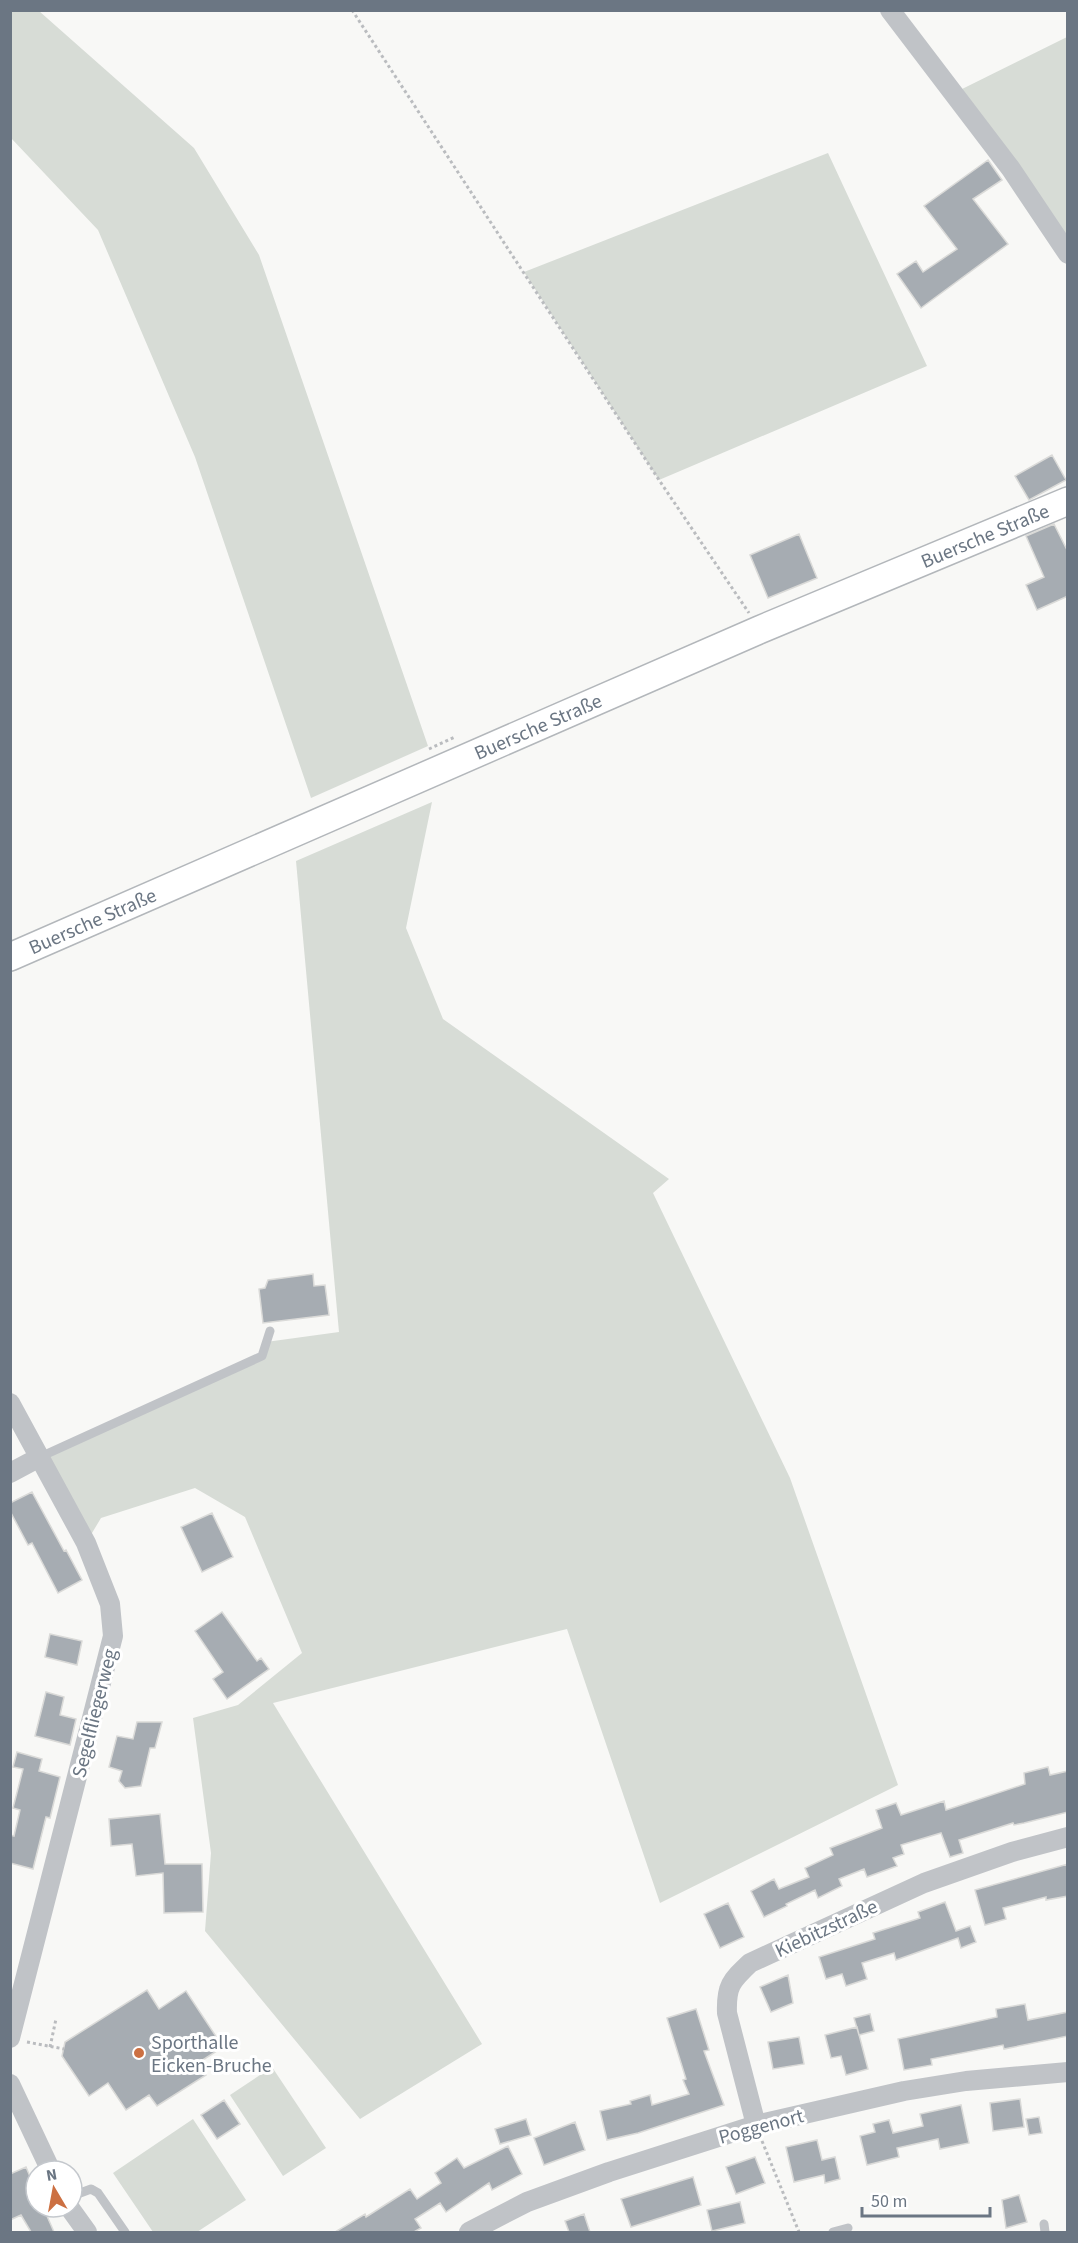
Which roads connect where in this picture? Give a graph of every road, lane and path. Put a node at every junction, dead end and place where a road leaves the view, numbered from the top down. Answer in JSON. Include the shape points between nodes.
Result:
{"nodes":[{"id":1,"x":352,"y":10,"type":"edge"},
{"id":2,"x":890,"y":10,"type":"edge"},
{"id":3,"x":1068,"y":254,"type":"edge"},
{"id":4,"x":1068,"y":501,"type":"edge"},
{"id":5,"x":759,"y":630,"type":"junction"},
{"id":6,"x":10,"y":957,"type":"edge"},
{"id":7,"x":270,"y":1330,"type":"dead end"},
{"id":8,"x":10,"y":1402,"type":"edge"},
{"id":9,"x":40,"y":1457,"type":"junction"},
{"id":10,"x":10,"y":1473,"type":"edge"},
{"id":11,"x":1068,"y":1837,"type":"edge"},
{"id":12,"x":56,"y":2019,"type":"dead end"},
{"id":13,"x":16,"y":2039,"type":"edge"},
{"id":14,"x":51,"y":2047,"type":"junction"},
{"id":15,"x":64,"y":2049,"type":"dead end"},
{"id":16,"x":1068,"y":2072,"type":"edge"},
{"id":17,"x":10,"y":2084,"type":"edge"},
{"id":18,"x":756,"y":2125,"type":"junction"},
{"id":19,"x":45,"y":2159,"type":"edge"},
{"id":20,"x":84,"y":2192,"type":"edge"},
{"id":21,"x":78,"y":2219,"type":"edge"},
{"id":22,"x":848,"y":2228,"type":"dead end"},
{"id":23,"x":87,"y":2232,"type":"edge"},
{"id":24,"x":125,"y":2232,"type":"edge"},
{"id":25,"x":469,"y":2232,"type":"edge"},
{"id":26,"x":799,"y":2232,"type":"edge"},
{"id":27,"x":833,"y":2232,"type":"edge"}],
"edges":[{"from":1,"to":5,"type":"path"},
{"from":2,"to":3,"type":"street","via":[[1011,169]]},
{"from":4,"to":5,"type":"main road","name":"Buersche Straße"},
{"from":5,"to":6,"type":"main road","name":"Buersche Straße"},
{"from":7,"to":9,"type":"lane","via":[[262,1356]]},
{"from":8,"to":9,"type":"street","name":"Segelfliegerweg"},
{"from":9,"to":10,"type":"street"},
{"from":9,"to":13,"type":"street","name":"Segelfliegerweg","via":[[86,1543],[110,1604],[113,1636]]},
{"from":11,"to":18,"type":"street","name":"Kiebitzstraße","via":[[924,1883],[750,1963],[733,1979],[727,1994],[728,2013]]},
{"from":12,"to":14,"type":"path"},
{"from":13,"to":14,"type":"path"},
{"from":14,"to":15,"type":"path"},
{"from":16,"to":18,"type":"street","name":"Poggenort","via":[[904,2091]]},
{"from":17,"to":19,"type":"street"},
{"from":18,"to":25,"type":"street","name":"Poggenort","via":[[527,2202]]},
{"from":18,"to":26,"type":"path"},
{"from":20,"to":24,"type":"lane","via":[[91,2189],[98,2193]]},
{"from":21,"to":23,"type":"street"},
{"from":22,"to":27,"type":"lane"}]}
